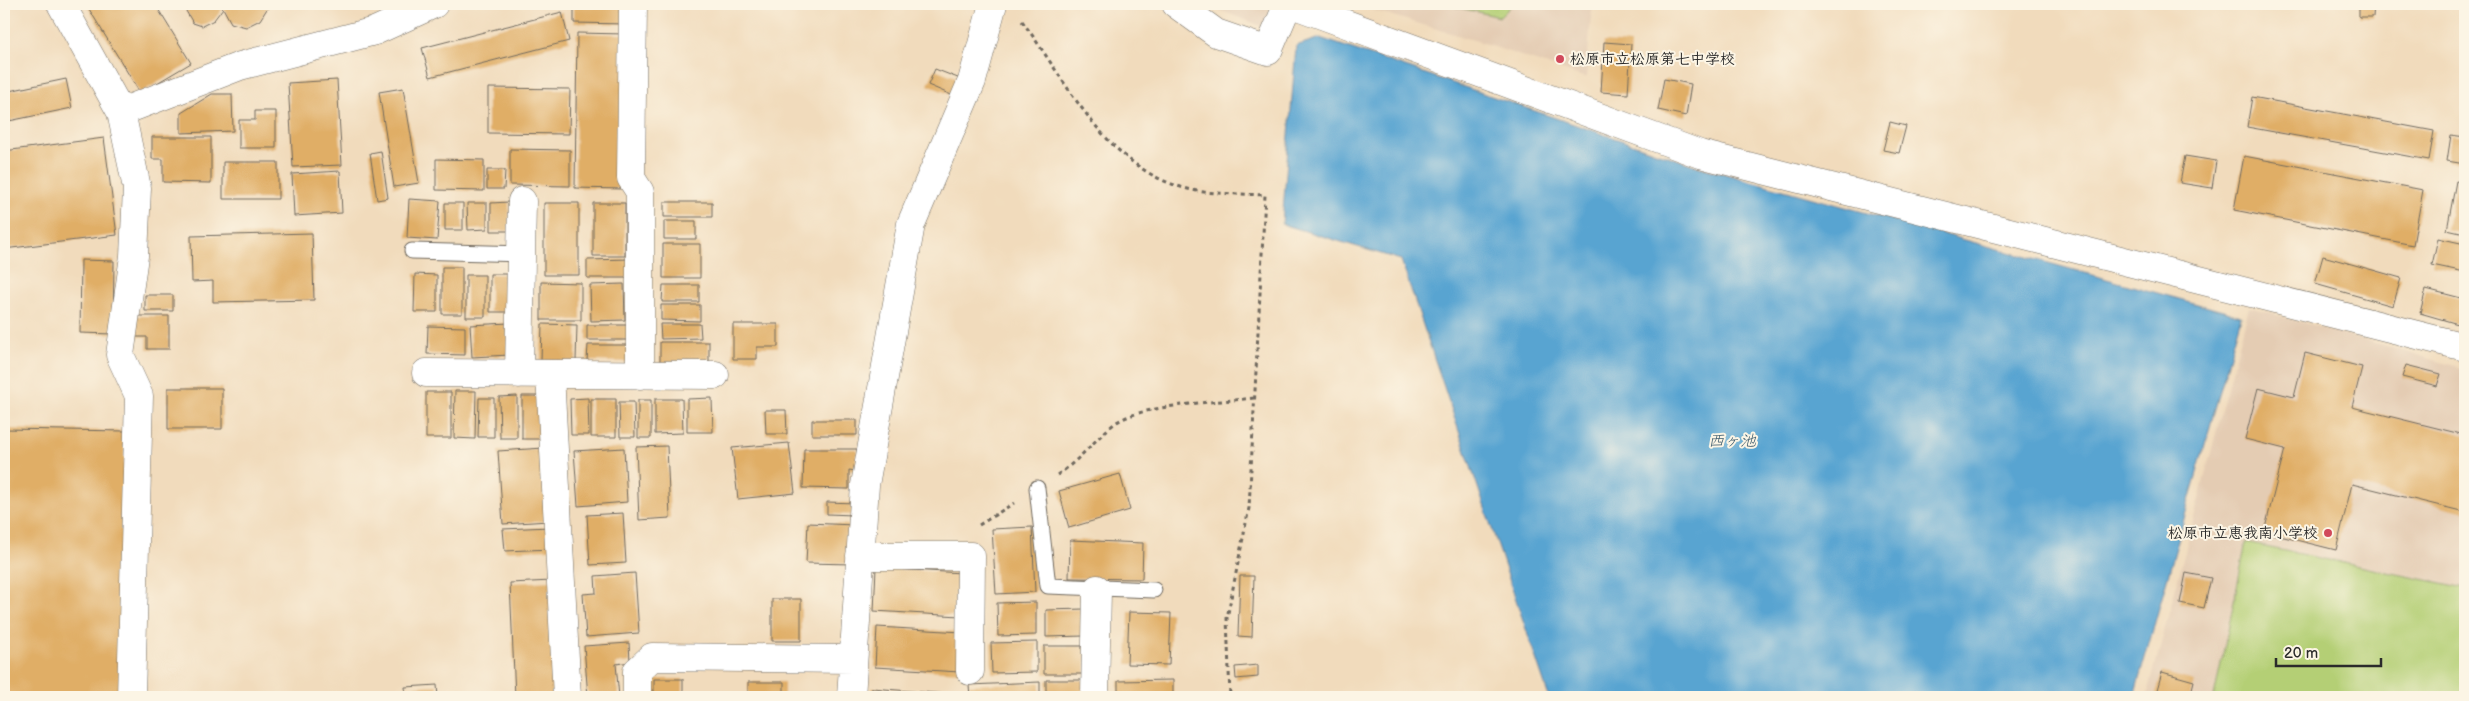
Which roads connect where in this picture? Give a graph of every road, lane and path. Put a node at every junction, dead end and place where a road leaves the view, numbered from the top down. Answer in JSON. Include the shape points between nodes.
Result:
{"nodes":[{"id":1,"x":61,"y":4,"type":"edge"},
{"id":2,"x":434,"y":4,"type":"edge"},
{"id":3,"x":633,"y":4,"type":"edge"},
{"id":4,"x":993,"y":4,"type":"edge"},
{"id":5,"x":1176,"y":4,"type":"edge"},
{"id":6,"x":1288,"y":4,"type":"edge"},
{"id":7,"x":1292,"y":4,"type":"edge"},
{"id":8,"x":1018,"y":16,"type":"dead end"},
{"id":9,"x":121,"y":112,"type":"junction"},
{"id":10,"x":522,"y":201,"type":"dead end"},
{"id":11,"x":412,"y":251,"type":"dead end"},
{"id":12,"x":521,"y":254,"type":"junction"},
{"id":13,"x":2465,"y":348,"type":"edge"},
{"id":14,"x":426,"y":373,"type":"dead end"},
{"id":15,"x":519,"y":374,"type":"junction"},
{"id":16,"x":550,"y":374,"type":"junction"},
{"id":17,"x":640,"y":375,"type":"junction"},
{"id":18,"x":715,"y":375,"type":"dead end"},
{"id":19,"x":1254,"y":398,"type":"junction"},
{"id":20,"x":1037,"y":488,"type":"junction"},
{"id":21,"x":860,"y":556,"type":"junction"},
{"id":22,"x":971,"y":556,"type":"junction"},
{"id":23,"x":1098,"y":589,"type":"junction"},
{"id":24,"x":1154,"y":590,"type":"dead end"},
{"id":25,"x":853,"y":659,"type":"junction"},
{"id":26,"x":970,"y":671,"type":"dead end"},
{"id":27,"x":131,"y":697,"type":"edge"},
{"id":28,"x":567,"y":697,"type":"edge"},
{"id":29,"x":637,"y":697,"type":"edge"},
{"id":30,"x":851,"y":697,"type":"edge"},
{"id":31,"x":1095,"y":697,"type":"edge"},
{"id":32,"x":1230,"y":697,"type":"edge"}],
"edges":[{"from":1,"to":9,"type":"street"},
{"from":2,"to":9,"type":"street","via":[[375,31],[240,66]]},
{"from":3,"to":17,"type":"street","via":[[631,178],[640,192]]},
{"from":4,"to":21,"type":"street","via":[[972,81],[910,224],[865,485]]},
{"from":5,"to":6,"type":"street","via":[[1216,33],[1268,51]]},
{"from":7,"to":13,"type":"street","via":[[1700,154]]},
{"from":8,"to":19,"type":"path","via":[[1086,115],[1130,162],[1165,181],[1203,192],[1265,195]]},
{"from":9,"to":27,"type":"street","via":[[137,188],[134,256],[120,354],[139,396]]},
{"from":10,"to":12,"type":"street"},
{"from":11,"to":12,"type":"lane"},
{"from":12,"to":15,"type":"street"},
{"from":14,"to":15,"type":"street"},
{"from":15,"to":16,"type":"street"},
{"from":16,"to":17,"type":"street"},
{"from":16,"to":28,"type":"street"},
{"from":17,"to":18,"type":"street"},
{"from":19,"to":20,"type":"path","via":[[1149,410],[1116,422],[1070,467]]},
{"from":19,"to":32,"type":"path","via":[[1249,508],[1227,618]]},
{"from":20,"to":22,"type":"path","via":[[971,529]]},
{"from":20,"to":23,"type":"lane","via":[[1048,586]]},
{"from":21,"to":22,"type":"street"},
{"from":21,"to":25,"type":"street"},
{"from":22,"to":26,"type":"street"},
{"from":23,"to":24,"type":"lane"},
{"from":23,"to":31,"type":"street"},
{"from":25,"to":29,"type":"street","via":[[652,657],[637,671]]},
{"from":25,"to":30,"type":"street"}]}
